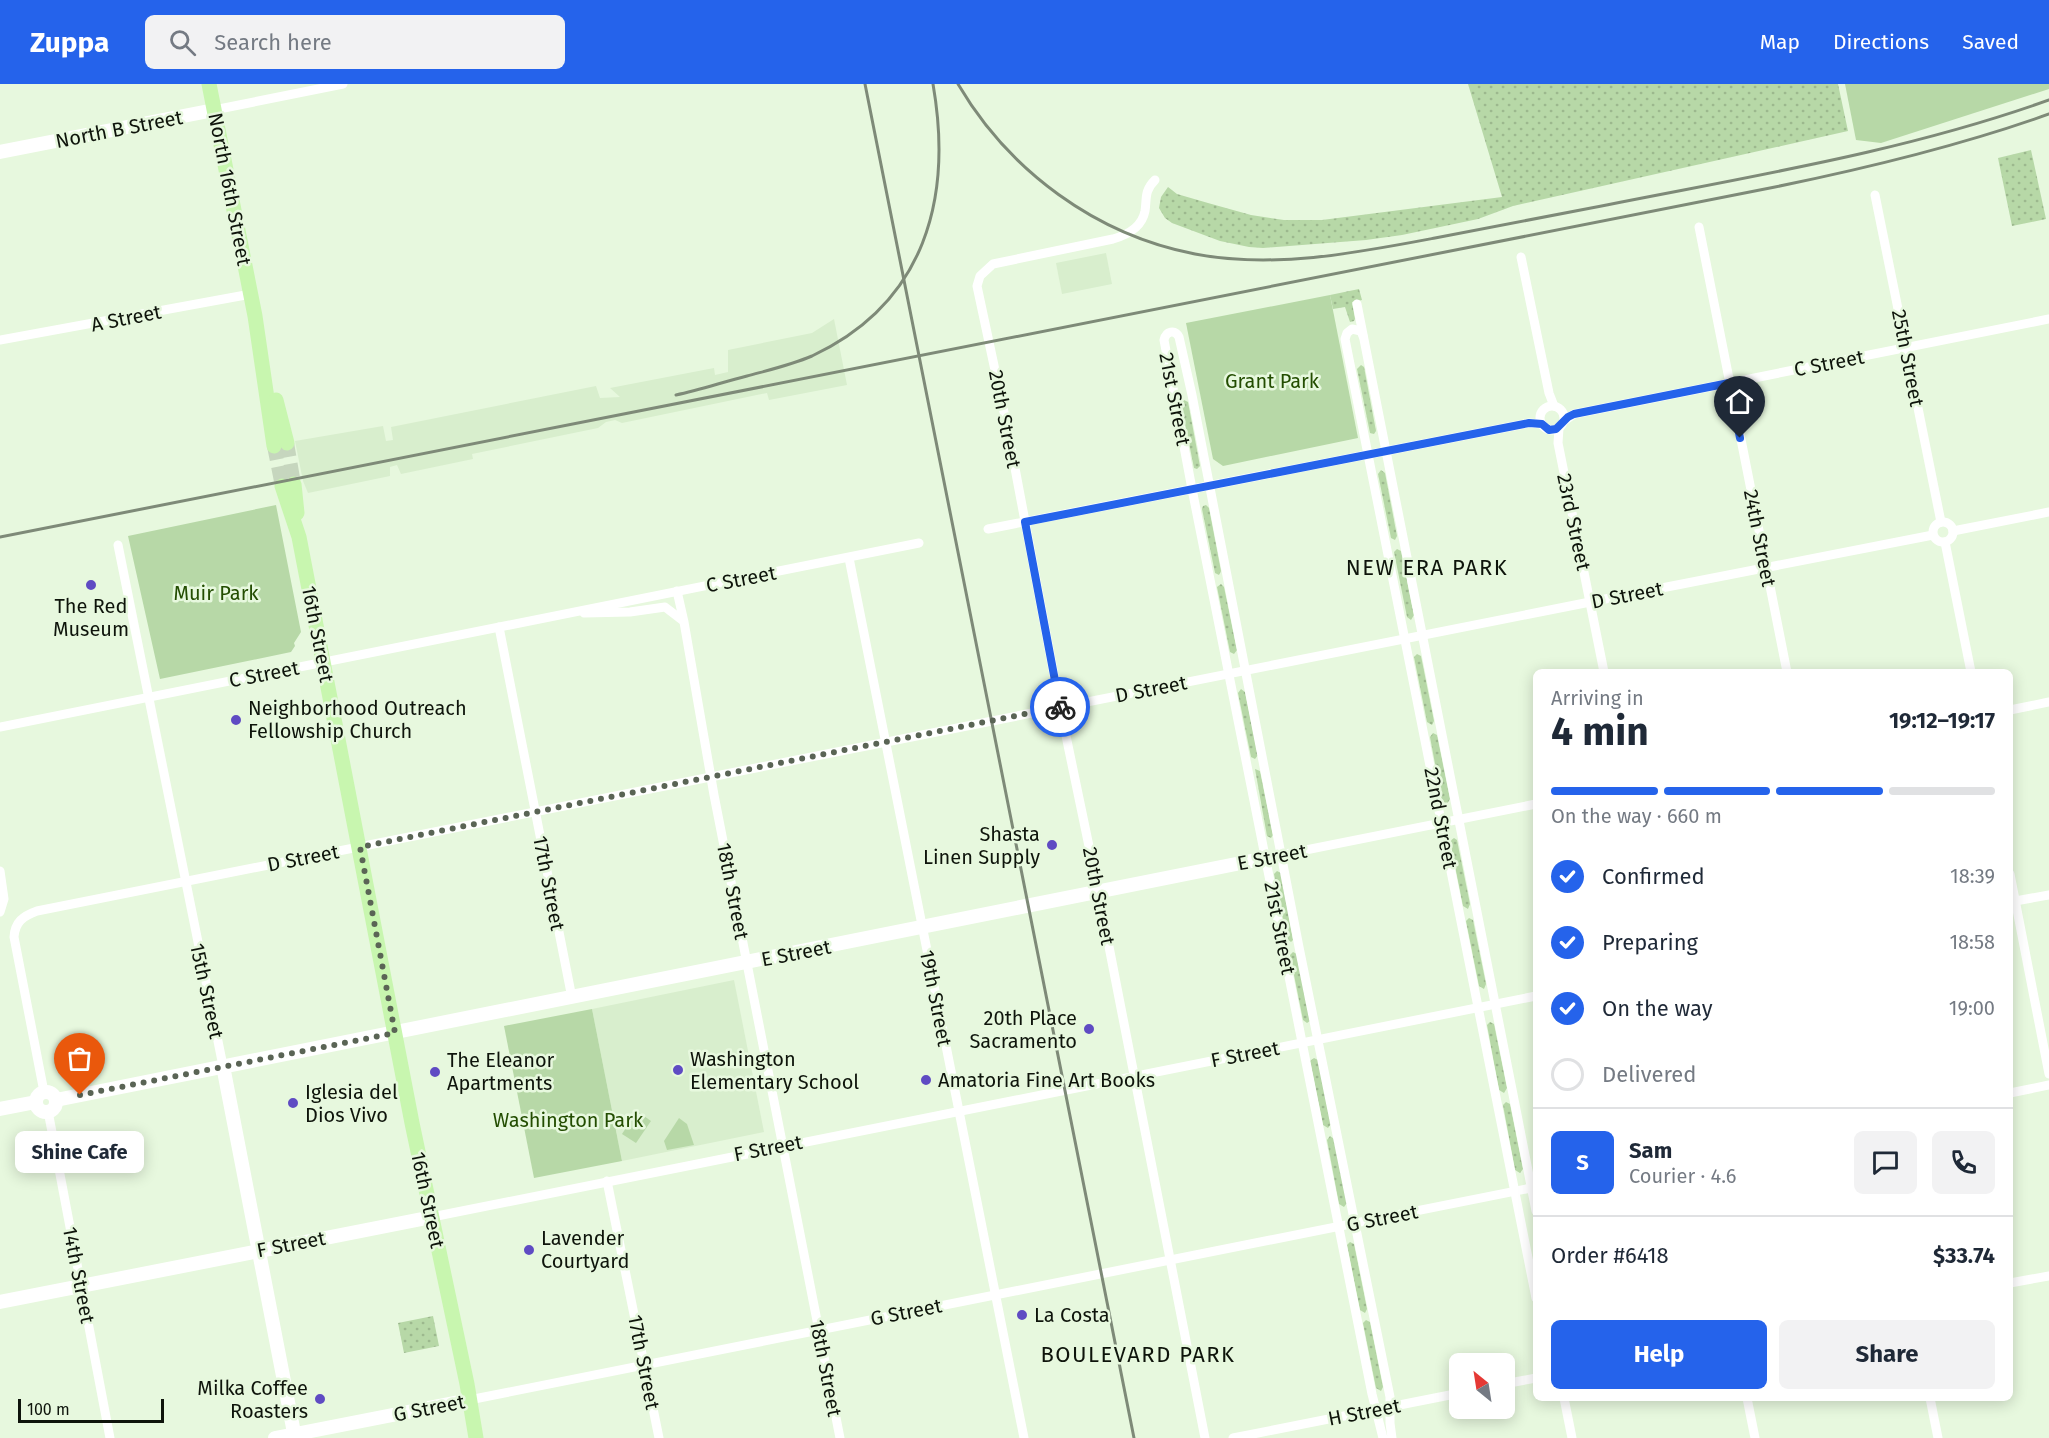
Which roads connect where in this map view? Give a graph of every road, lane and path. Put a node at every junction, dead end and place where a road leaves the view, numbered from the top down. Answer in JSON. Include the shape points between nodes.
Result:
{"nodes":[{"id":1,"x":209,"y":84,"type":"edge"},
{"id":2,"x":343,"y":84,"type":"edge"},
{"id":3,"x":214,"y":110,"type":"junction"},
{"id":4,"x":0,"y":152,"type":"edge"},
{"id":5,"x":1155,"y":180,"type":"dead end"},
{"id":6,"x":1875,"y":195,"type":"dead end"},
{"id":7,"x":1699,"y":226,"type":"dead end"},
{"id":8,"x":1521,"y":257,"type":"dead end"},
{"id":9,"x":251,"y":294,"type":"junction"},
{"id":10,"x":1357,"y":304,"type":"dead end"},
{"id":11,"x":2049,"y":319,"type":"edge"},
{"id":12,"x":1363,"y":336,"type":"junction"},
{"id":13,"x":0,"y":340,"type":"edge"},
{"id":14,"x":1906,"y":348,"type":"junction"},
{"id":15,"x":1729,"y":383,"type":"junction"},
{"id":16,"x":1192,"y":395,"type":"junction"},
{"id":17,"x":1174,"y":398,"type":"junction"},
{"id":18,"x":1552,"y":418,"type":"junction"},
{"id":19,"x":281,"y":444,"type":"tunnel mouth"},
{"id":20,"x":1385,"y":451,"type":"junction"},
{"id":21,"x":1368,"y":454,"type":"junction"},
{"id":22,"x":288,"y":485,"type":"tunnel mouth"},
{"id":23,"x":1210,"y":485,"type":"junction"},
{"id":24,"x":1192,"y":489,"type":"junction"},
{"id":25,"x":2049,"y":512,"type":"edge"},
{"id":26,"x":1025,"y":522,"type":"junction"},
{"id":27,"x":1941,"y":522,"type":"junction"},
{"id":28,"x":988,"y":529,"type":"dead end"},
{"id":29,"x":1953,"y":531,"type":"junction"},
{"id":30,"x":1933,"y":535,"type":"junction"},
{"id":31,"x":1945,"y":542,"type":"junction"},
{"id":32,"x":919,"y":543,"type":"dead end"},
{"id":33,"x":118,"y":545,"type":"dead end"},
{"id":34,"x":849,"y":558,"type":"junction"},
{"id":35,"x":1766,"y":568,"type":"junction"},
{"id":36,"x":677,"y":591,"type":"junction"},
{"id":37,"x":1590,"y":602,"type":"junction"},
{"id":38,"x":562,"y":613,"type":"junction"},
{"id":39,"x":684,"y":622,"type":"junction"},
{"id":40,"x":499,"y":627,"type":"junction"},
{"id":41,"x":1422,"y":635,"type":"junction"},
{"id":42,"x":1405,"y":639,"type":"junction"},
{"id":43,"x":324,"y":662,"type":"junction"},
{"id":44,"x":1603,"y":669,"type":"edge"},
{"id":45,"x":1785,"y":669,"type":"edge"},
{"id":46,"x":1970,"y":669,"type":"edge"},
{"id":47,"x":1246,"y":670,"type":"junction"},
{"id":48,"x":1229,"y":673,"type":"junction"},
{"id":49,"x":148,"y":697,"type":"junction"},
{"id":50,"x":2049,"y":702,"type":"edge"},
{"id":51,"x":1060,"y":707,"type":"junction"},
{"id":52,"x":2013,"y":709,"type":"edge"},
{"id":53,"x":0,"y":727,"type":"edge"},
{"id":54,"x":886,"y":742,"type":"junction"},
{"id":55,"x":711,"y":777,"type":"junction"},
{"id":56,"x":1533,"y":805,"type":"edge"},
{"id":57,"x":535,"y":813,"type":"junction"},
{"id":58,"x":1459,"y":820,"type":"junction"},
{"id":59,"x":1442,"y":823,"type":"junction"},
{"id":60,"x":360,"y":847,"type":"junction"},
{"id":61,"x":1282,"y":855,"type":"junction"},
{"id":62,"x":1266,"y":858,"type":"junction"},
{"id":63,"x":0,"y":871,"type":"edge"},
{"id":64,"x":185,"y":881,"type":"junction"},
{"id":65,"x":1098,"y":892,"type":"junction"},
{"id":66,"x":2049,"y":895,"type":"edge"},
{"id":67,"x":2013,"y":902,"type":"edge"},
{"id":68,"x":1,"y":911,"type":"edge"},
{"id":69,"x":18,"y":922,"type":"joint"},
{"id":70,"x":922,"y":928,"type":"junction"},
{"id":71,"x":747,"y":963,"type":"junction"},
{"id":72,"x":1533,"y":997,"type":"edge"},
{"id":73,"x":572,"y":998,"type":"junction"},
{"id":74,"x":1495,"y":1004,"type":"junction"},
{"id":75,"x":1478,"y":1007,"type":"junction"},
{"id":76,"x":395,"y":1033,"type":"junction"},
{"id":77,"x":1318,"y":1040,"type":"junction"},
{"id":78,"x":1303,"y":1042,"type":"junction"},
{"id":79,"x":223,"y":1066,"type":"junction"},
{"id":80,"x":2049,"y":1074,"type":"edge"},
{"id":81,"x":1134,"y":1075,"type":"junction"},
{"id":82,"x":2049,"y":1085,"type":"edge"},
{"id":83,"x":2013,"y":1092,"type":"edge"},
{"id":84,"x":46,"y":1101,"type":"junction"},
{"id":85,"x":0,"y":1109,"type":"edge"},
{"id":86,"x":958,"y":1111,"type":"junction"},
{"id":87,"x":784,"y":1145,"type":"junction"},
{"id":88,"x":607,"y":1181,"type":"junction"},
{"id":89,"x":1533,"y":1183,"type":"edge"},
{"id":90,"x":1533,"y":1188,"type":"edge"},
{"id":91,"x":1514,"y":1191,"type":"junction"},
{"id":92,"x":432,"y":1217,"type":"junction"},
{"id":93,"x":1355,"y":1223,"type":"junction"},
{"id":94,"x":1339,"y":1227,"type":"junction"},
{"id":95,"x":259,"y":1250,"type":"junction"},
{"id":96,"x":1171,"y":1260,"type":"junction"},
{"id":97,"x":2049,"y":1276,"type":"edge"},
{"id":98,"x":2013,"y":1282,"type":"edge"},
{"id":99,"x":1533,"y":1283,"type":"edge"},
{"id":100,"x":81,"y":1285,"type":"junction"},
{"id":101,"x":995,"y":1295,"type":"junction"},
{"id":102,"x":0,"y":1302,"type":"edge"},
{"id":103,"x":819,"y":1329,"type":"junction"},
{"id":104,"x":644,"y":1364,"type":"junction"},
{"id":105,"x":1533,"y":1379,"type":"edge"},
{"id":106,"x":1515,"y":1382,"type":"edge"},
{"id":107,"x":1449,"y":1395,"type":"edge"},
{"id":108,"x":469,"y":1400,"type":"junction"},
{"id":109,"x":1565,"y":1401,"type":"edge"},
{"id":110,"x":1748,"y":1401,"type":"edge"},
{"id":111,"x":1931,"y":1401,"type":"edge"},
{"id":112,"x":1390,"y":1407,"type":"junction"},
{"id":113,"x":1375,"y":1409,"type":"junction"},
{"id":114,"x":295,"y":1436,"type":"edge"},
{"id":115,"x":110,"y":1438,"type":"edge"},
{"id":116,"x":275,"y":1438,"type":"edge"},
{"id":117,"x":476,"y":1438,"type":"edge"},
{"id":118,"x":659,"y":1438,"type":"edge"},
{"id":119,"x":840,"y":1438,"type":"edge"},
{"id":120,"x":1024,"y":1438,"type":"edge"},
{"id":121,"x":1205,"y":1438,"type":"edge"},
{"id":122,"x":1233,"y":1438,"type":"edge"},
{"id":123,"x":1383,"y":1438,"type":"edge"},
{"id":124,"x":1392,"y":1438,"type":"edge"},
{"id":125,"x":1572,"y":1438,"type":"edge"},
{"id":126,"x":1755,"y":1438,"type":"edge"},
{"id":127,"x":1938,"y":1438,"type":"edge"}],
"edges":[{"from":1,"to":3,"type":"main road","name":"North 16th Street"},
{"from":2,"to":3,"type":"street","name":"North B Street"},
{"from":3,"to":4,"type":"street","name":"North B Street"},
{"from":3,"to":9,"type":"main road","name":"North 16th Street"},
{"from":5,"to":26,"type":"street","name":"20th Street","via":[[1145,195],[1143,217],[1128,233],[993,264],[978,281]]},
{"from":6,"to":14,"type":"street","name":"25th Street"},
{"from":7,"to":15,"type":"street","name":"24th Street"},
{"from":8,"to":18,"type":"street","name":"23rd Street"},
{"from":9,"to":13,"type":"street","name":"A Street"},
{"from":9,"to":19,"type":"main road"},
{"from":10,"to":12,"type":"street","name":"22nd Street"},
{"from":11,"to":14,"type":"street","name":"C Street"},
{"from":12,"to":20,"type":"street","name":"22nd Street"},
{"from":12,"to":21,"type":"street","name":"22nd Street","via":[[1361,331],[1352,329],[1345,339]]},
{"from":14,"to":15,"type":"street","name":"C Street"},
{"from":14,"to":27,"type":"street","name":"25th Street"},
{"from":15,"to":18,"type":"street","name":"C Street"},
{"from":15,"to":35,"type":"street","name":"24th Street"},
{"from":16,"to":17,"type":"street"},
{"from":16,"to":17,"type":"street","name":"21st Street","via":[[1179,337],[1170,332],[1164,340]]},
{"from":16,"to":23,"type":"street","name":"21st Street"},
{"from":17,"to":24,"type":"street","name":"21st Street"},
{"from":18,"to":20,"type":"street","name":"C Street"},
{"from":18,"to":37,"type":"street","name":"23rd Street"},
{"from":20,"to":21,"type":"street","name":"C Street"},
{"from":20,"to":41,"type":"street","name":"22nd Street"},
{"from":21,"to":23,"type":"street","name":"C Street"},
{"from":21,"to":42,"type":"street","name":"22nd Street"},
{"from":22,"to":43,"type":"main road","name":"16th Street"},
{"from":23,"to":24,"type":"street","name":"C Street"},
{"from":23,"to":47,"type":"street","name":"21st Street"},
{"from":24,"to":26,"type":"street","name":"C Street"},
{"from":24,"to":48,"type":"street","name":"21st Street"},
{"from":25,"to":29,"type":"street"},
{"from":26,"to":28,"type":"street","name":"C Street"},
{"from":26,"to":51,"type":"street","name":"20th Street"},
{"from":27,"to":29,"type":"street"},
{"from":27,"to":30,"type":"street","via":[[1933,528]]},
{"from":29,"to":31,"type":"street"},
{"from":30,"to":31,"type":"street"},
{"from":30,"to":35,"type":"street","name":"D Street"},
{"from":31,"to":46,"type":"street"},
{"from":32,"to":34,"type":"street","name":"C Street"},
{"from":33,"to":49,"type":"street","name":"15th Street"},
{"from":34,"to":36,"type":"street","name":"C Street"},
{"from":34,"to":54,"type":"street","name":"19th Street"},
{"from":35,"to":37,"type":"street","name":"D Street"},
{"from":35,"to":45,"type":"street","name":"24th Street"},
{"from":36,"to":38,"type":"street","name":"C Street"},
{"from":36,"to":39,"type":"street","name":"18th Street"},
{"from":37,"to":41,"type":"street","name":"D Street"},
{"from":37,"to":44,"type":"street","name":"23rd Street"},
{"from":38,"to":39,"type":"street","name":"C Street","via":[[665,607]]},
{"from":38,"to":40,"type":"street","name":"C Street"},
{"from":39,"to":55,"type":"street","name":"18th Street"},
{"from":40,"to":43,"type":"street","name":"C Street"},
{"from":40,"to":57,"type":"street","name":"17th Street"},
{"from":41,"to":42,"type":"street","name":"D Street"},
{"from":41,"to":58,"type":"street","name":"22nd Street"},
{"from":42,"to":47,"type":"street","name":"D Street"},
{"from":42,"to":59,"type":"street","name":"22nd Street"},
{"from":43,"to":49,"type":"street","name":"C Street"},
{"from":43,"to":60,"type":"main road","name":"16th Street"},
{"from":47,"to":48,"type":"street","name":"D Street"},
{"from":47,"to":61,"type":"street","name":"21st Street"},
{"from":48,"to":51,"type":"street","name":"D Street"},
{"from":48,"to":62,"type":"street","name":"21st Street"},
{"from":49,"to":53,"type":"street","name":"C Street"},
{"from":49,"to":64,"type":"street","name":"15th Street"},
{"from":50,"to":52,"type":"street"},
{"from":51,"to":54,"type":"street","name":"D Street"},
{"from":51,"to":65,"type":"street","name":"20th Street"},
{"from":54,"to":55,"type":"street","name":"D Street"},
{"from":54,"to":70,"type":"street","name":"19th Street"},
{"from":55,"to":57,"type":"street","name":"D Street"},
{"from":55,"to":71,"type":"street","name":"18th Street"},
{"from":56,"to":58,"type":"street","name":"E Street"},
{"from":57,"to":60,"type":"street","name":"D Street"},
{"from":57,"to":73,"type":"street","name":"17th Street"},
{"from":58,"to":59,"type":"street","name":"E Street"},
{"from":58,"to":74,"type":"street","name":"22nd Street"},
{"from":59,"to":61,"type":"street","name":"E Street"},
{"from":59,"to":75,"type":"street","name":"22nd Street"},
{"from":60,"to":64,"type":"street","name":"D Street"},
{"from":60,"to":76,"type":"main road","name":"16th Street"},
{"from":61,"to":62,"type":"street","name":"E Street"},
{"from":61,"to":77,"type":"street","name":"21st Street"},
{"from":62,"to":65,"type":"street","name":"E Street"},
{"from":62,"to":78,"type":"street","name":"21st Street"},
{"from":63,"to":68,"type":"street","via":[[4,891]]},
{"from":64,"to":69,"type":"street","name":"D Street","via":[[37,911]]},
{"from":64,"to":79,"type":"street","name":"15th Street"},
{"from":65,"to":70,"type":"street","name":"E Street"},
{"from":65,"to":81,"type":"street","name":"20th Street"},
{"from":66,"to":67,"type":"street"},
{"from":67,"to":80,"type":"street"},
{"from":69,"to":84,"type":"street","name":"14th Street","via":[[14,945]]},
{"from":70,"to":71,"type":"street","name":"E Street"},
{"from":70,"to":86,"type":"street","name":"19th Street"},
{"from":71,"to":73,"type":"street","name":"E Street"},
{"from":71,"to":87,"type":"street","name":"18th Street"},
{"from":72,"to":74,"type":"street","name":"F Street"},
{"from":73,"to":76,"type":"street","name":"E Street"},
{"from":74,"to":75,"type":"street","name":"F Street"},
{"from":74,"to":89,"type":"street","name":"22nd Street"},
{"from":75,"to":77,"type":"street","name":"F Street"},
{"from":75,"to":91,"type":"street","name":"22nd Street"},
{"from":76,"to":79,"type":"street","name":"E Street"},
{"from":76,"to":92,"type":"main road","name":"16th Street"},
{"from":77,"to":78,"type":"street","name":"F Street"},
{"from":77,"to":93,"type":"street","name":"21st Street"},
{"from":78,"to":81,"type":"street","name":"F Street"},
{"from":78,"to":94,"type":"street","name":"21st Street"},
{"from":79,"to":84,"type":"street","name":"E Street"},
{"from":79,"to":95,"type":"street","name":"15th Street"},
{"from":81,"to":86,"type":"street","name":"F Street"},
{"from":81,"to":96,"type":"street","name":"20th Street"},
{"from":82,"to":83,"type":"street"},
{"from":84,"to":85,"type":"street","name":"E Street"},
{"from":84,"to":100,"type":"street","name":"14th Street"},
{"from":86,"to":87,"type":"street","name":"F Street"},
{"from":86,"to":101,"type":"street","name":"19th Street"},
{"from":87,"to":88,"type":"street","name":"F Street"},
{"from":87,"to":103,"type":"street","name":"18th Street"},
{"from":88,"to":92,"type":"street","name":"F Street"},
{"from":88,"to":104,"type":"street","name":"17th Street"},
{"from":90,"to":91,"type":"street","name":"G Street"},
{"from":91,"to":93,"type":"street","name":"G Street"},
{"from":91,"to":99,"type":"street","name":"22nd Street"},
{"from":92,"to":95,"type":"street","name":"F Street"},
{"from":92,"to":108,"type":"main road","name":"16th Street"},
{"from":93,"to":94,"type":"street","name":"G Street"},
{"from":93,"to":112,"type":"street","name":"21st Street"},
{"from":94,"to":96,"type":"street","name":"G Street"},
{"from":94,"to":113,"type":"street","name":"21st Street"},
{"from":95,"to":100,"type":"street","name":"F Street"},
{"from":95,"to":114,"type":"street","name":"15th Street"},
{"from":96,"to":101,"type":"street","name":"G Street"},
{"from":96,"to":121,"type":"street","name":"20th Street"},
{"from":97,"to":98,"type":"street"},
{"from":100,"to":102,"type":"street","name":"F Street"},
{"from":100,"to":115,"type":"street","name":"14th Street"},
{"from":101,"to":103,"type":"street","name":"G Street"},
{"from":101,"to":120,"type":"street","name":"19th Street"},
{"from":103,"to":104,"type":"street","name":"G Street"},
{"from":103,"to":119,"type":"street","name":"18th Street"},
{"from":104,"to":108,"type":"street","name":"G Street"},
{"from":104,"to":118,"type":"street","name":"17th Street"},
{"from":105,"to":106,"type":"street"},
{"from":107,"to":112,"type":"street","name":"H Street"},
{"from":108,"to":114,"type":"street","name":"G Street"},
{"from":108,"to":117,"type":"main road","name":"16th Street"},
{"from":109,"to":125,"type":"street"},
{"from":110,"to":126,"type":"street"},
{"from":111,"to":127,"type":"street"},
{"from":112,"to":113,"type":"street","name":"H Street"},
{"from":112,"to":124,"type":"street","name":"21st Street"},
{"from":113,"to":122,"type":"street","name":"H Street"},
{"from":113,"to":123,"type":"street","name":"21st Street"},
{"from":114,"to":116,"type":"street","name":"G Street"}]}
